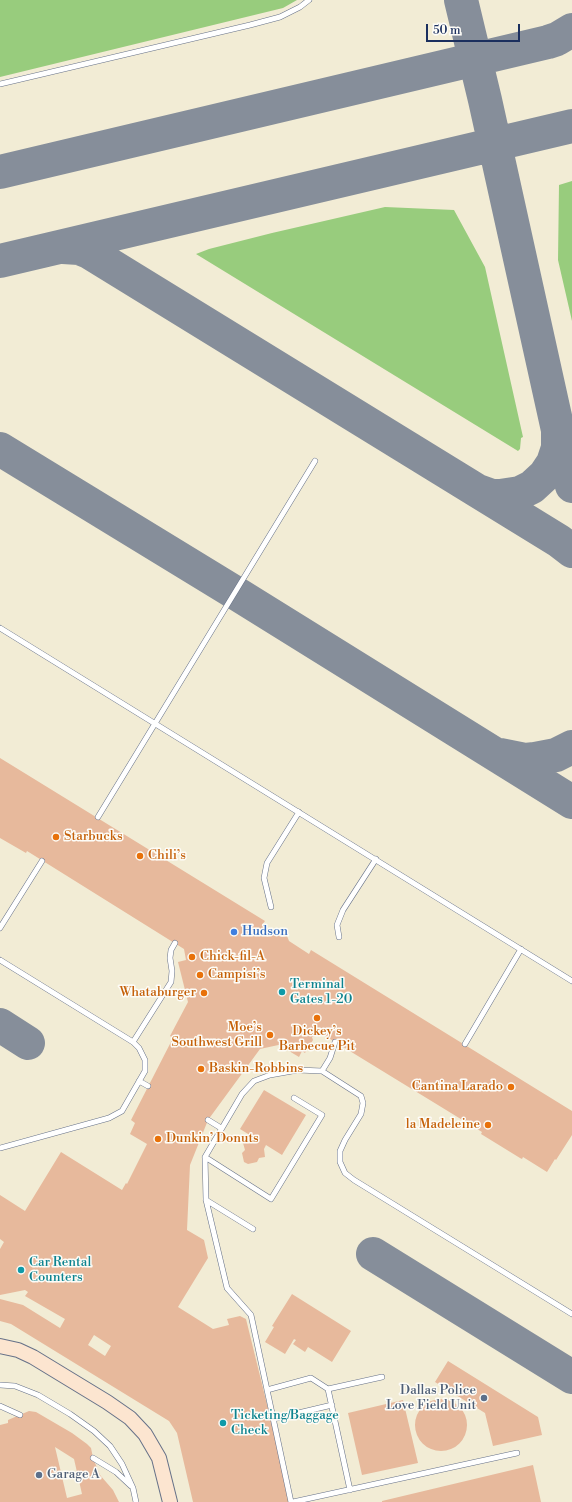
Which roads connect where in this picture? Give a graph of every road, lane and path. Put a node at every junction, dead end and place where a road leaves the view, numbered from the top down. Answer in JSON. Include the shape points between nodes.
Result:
{"nodes":[{"id":1,"x":309,"y":0,"type":"edge"},
{"id":2,"x":0,"y":84,"type":"edge"},
{"id":3,"x":315,"y":461,"type":"dead end"},
{"id":4,"x":0,"y":628,"type":"edge"},
{"id":5,"x":154,"y":723,"type":"junction"},
{"id":6,"x":299,"y":812,"type":"junction"},
{"id":7,"x":98,"y":818,"type":"dead end"},
{"id":8,"x":376,"y":859,"type":"junction"},
{"id":9,"x":42,"y":861,"type":"dead end"},
{"id":10,"x":271,"y":907,"type":"dead end"},
{"id":11,"x":0,"y":928,"type":"edge"},
{"id":12,"x":339,"y":937,"type":"dead end"},
{"id":13,"x":175,"y":943,"type":"dead end"},
{"id":14,"x":521,"y":949,"type":"junction"},
{"id":15,"x":0,"y":960,"type":"edge"},
{"id":16,"x":572,"y":981,"type":"edge"},
{"id":17,"x":133,"y":1042,"type":"junction"},
{"id":18,"x":335,"y":1042,"type":"dead end"},
{"id":19,"x":465,"y":1044,"type":"dead end"},
{"id":20,"x":322,"y":1071,"type":"junction"},
{"id":21,"x":139,"y":1081,"type":"junction"},
{"id":22,"x":148,"y":1086,"type":"dead end"},
{"id":23,"x":294,"y":1098,"type":"dead end"},
{"id":24,"x":208,"y":1120,"type":"dead end"},
{"id":25,"x":221,"y":1128,"type":"junction"},
{"id":26,"x":0,"y":1148,"type":"edge"},
{"id":27,"x":204,"y":1157,"type":"junction"},
{"id":28,"x":206,"y":1200,"type":"junction"},
{"id":29,"x":253,"y":1229,"type":"dead end"},
{"id":30,"x":572,"y":1314,"type":"edge"},
{"id":31,"x":0,"y":1346,"type":"edge"},
{"id":32,"x":382,"y":1377,"type":"dead end"},
{"id":33,"x":0,"y":1385,"type":"edge"},
{"id":34,"x":328,"y":1389,"type":"junction"},
{"id":35,"x":267,"y":1390,"type":"junction"},
{"id":36,"x":332,"y":1405,"type":"junction"},
{"id":37,"x":0,"y":1406,"type":"edge"},
{"id":38,"x":20,"y":1415,"type":"dead end"},
{"id":39,"x":273,"y":1419,"type":"junction"},
{"id":40,"x":517,"y":1453,"type":"dead end"},
{"id":41,"x":93,"y":1458,"type":"dead end"},
{"id":42,"x":133,"y":1488,"type":"junction"},
{"id":43,"x":350,"y":1490,"type":"junction"},
{"id":44,"x":136,"y":1502,"type":"edge"},
{"id":45,"x":170,"y":1502,"type":"edge"},
{"id":46,"x":292,"y":1502,"type":"edge"}],
"edges":[{"from":1,"to":2,"type":"lane","via":[[280,17]]},
{"from":3,"to":5,"type":"lane"},
{"from":4,"to":5,"type":"lane"},
{"from":5,"to":6,"type":"lane"},
{"from":5,"to":7,"type":"lane"},
{"from":6,"to":8,"type":"lane"},
{"from":6,"to":10,"type":"lane","via":[[267,863],[264,878]]},
{"from":8,"to":12,"type":"lane","via":[[344,910],[338,925]]},
{"from":8,"to":14,"type":"lane"},
{"from":9,"to":11,"type":"lane"},
{"from":13,"to":17,"type":"lane","via":[[170,958],[171,982]]},
{"from":14,"to":16,"type":"lane"},
{"from":14,"to":19,"type":"lane"},
{"from":15,"to":17,"type":"lane"},
{"from":17,"to":21,"type":"lane","via":[[145,1060],[145,1071]]},
{"from":18,"to":20,"type":"lane"},
{"from":20,"to":25,"type":"lane","via":[[298,1070],[254,1081],[242,1094]]},
{"from":20,"to":30,"type":"lane","via":[[361,1096],[364,1103],[361,1114],[340,1151],[340,1162],[345,1173]]},
{"from":21,"to":22,"type":"lane"},
{"from":21,"to":26,"type":"lane","via":[[122,1111],[109,1118]]},
{"from":23,"to":27,"type":"lane","via":[[322,1115],[271,1199]]},
{"from":24,"to":25,"type":"lane"},
{"from":25,"to":27,"type":"lane"},
{"from":27,"to":28,"type":"lane"},
{"from":28,"to":29,"type":"lane"},
{"from":28,"to":35,"type":"lane","via":[[227,1288],[251,1315]]},
{"from":31,"to":45,"type":"main road","via":[[33,1357],[130,1418],[146,1434],[159,1458]]},
{"from":32,"to":34,"type":"lane"},
{"from":33,"to":42,"type":"lane","via":[[15,1386],[38,1395],[94,1430],[110,1446]]},
{"from":34,"to":35,"type":"lane","via":[[311,1378]]},
{"from":34,"to":36,"type":"lane"},
{"from":35,"to":39,"type":"lane"},
{"from":36,"to":39,"type":"lane"},
{"from":36,"to":43,"type":"lane"},
{"from":37,"to":38,"type":"lane"},
{"from":39,"to":46,"type":"lane"},
{"from":40,"to":43,"type":"lane"},
{"from":41,"to":42,"type":"lane","via":[[116,1472]]},
{"from":42,"to":44,"type":"lane"},
{"from":43,"to":46,"type":"lane"}]}
